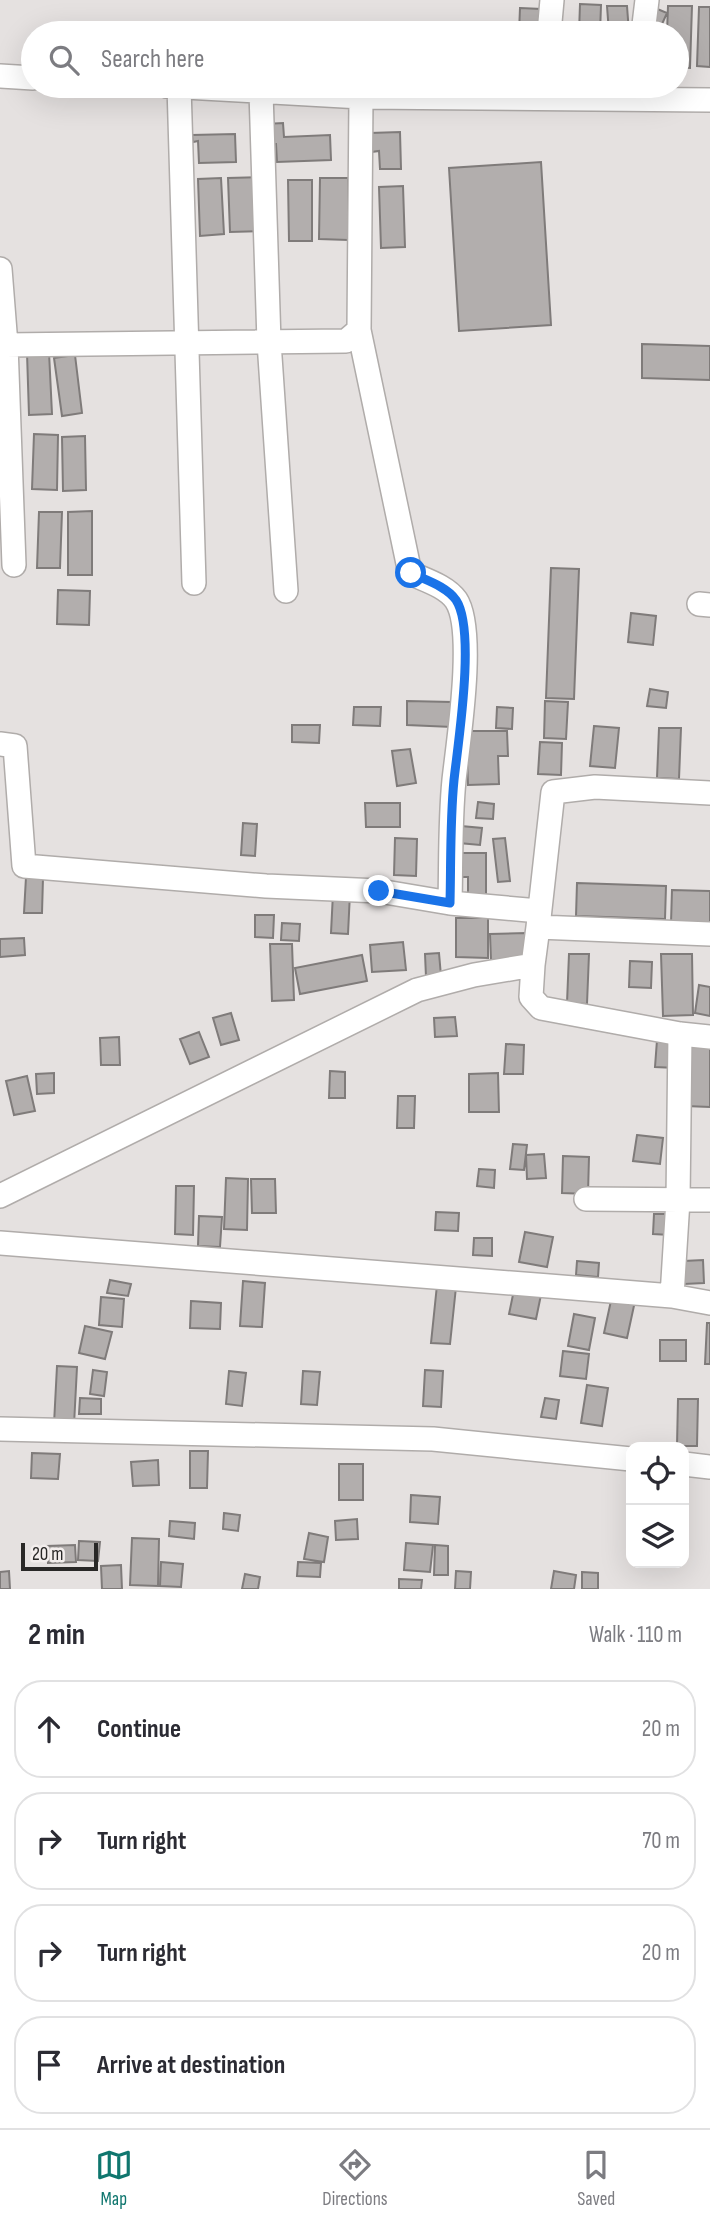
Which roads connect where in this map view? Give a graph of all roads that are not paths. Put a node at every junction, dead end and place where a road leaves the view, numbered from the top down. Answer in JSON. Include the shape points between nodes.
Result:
{"nodes":[{"id":1,"x":552,"y":0,"type":"edge"},
{"id":2,"x":647,"y":0,"type":"edge"},
{"id":3,"x":550,"y":21,"type":"edge"},
{"id":4,"x":644,"y":21,"type":"edge"},
{"id":5,"x":0,"y":76,"type":"edge"},
{"id":6,"x":21,"y":77,"type":"edge"},
{"id":7,"x":179,"y":98,"type":"edge"},
{"id":8,"x":261,"y":98,"type":"edge"},
{"id":9,"x":361,"y":98,"type":"edge"},
{"id":10,"x":689,"y":98,"type":"edge"},
{"id":11,"x":710,"y":100,"type":"edge"},
{"id":12,"x":0,"y":269,"type":"edge"},
{"id":13,"x":359,"y":330,"type":"junction"},
{"id":14,"x":269,"y":342,"type":"junction"},
{"id":15,"x":185,"y":343,"type":"junction"},
{"id":16,"x":3,"y":351,"type":"edge"},
{"id":17,"x":14,"y":565,"type":"dead end"},
{"id":18,"x":194,"y":583,"type":"dead end"},
{"id":19,"x":286,"y":591,"type":"dead end"},
{"id":20,"x":0,"y":744,"type":"edge"},
{"id":21,"x":710,"y":793,"type":"edge"},
{"id":22,"x":450,"y":903,"type":"junction"},
{"id":23,"x":539,"y":919,"type":"junction"},
{"id":24,"x":710,"y":934,"type":"edge"},
{"id":25,"x":533,"y":965,"type":"junction"},
{"id":26,"x":680,"y":1034,"type":"junction"},
{"id":27,"x":710,"y":1037,"type":"edge"},
{"id":28,"x":0,"y":1196,"type":"edge"},
{"id":29,"x":586,"y":1199,"type":"dead end"},
{"id":30,"x":678,"y":1200,"type":"junction"},
{"id":31,"x":710,"y":1200,"type":"edge"},
{"id":32,"x":0,"y":1242,"type":"edge"},
{"id":33,"x":671,"y":1296,"type":"junction"},
{"id":34,"x":710,"y":1303,"type":"edge"},
{"id":35,"x":0,"y":1429,"type":"edge"},
{"id":36,"x":626,"y":1458,"type":"edge"},
{"id":37,"x":689,"y":1465,"type":"edge"},
{"id":38,"x":710,"y":1467,"type":"edge"}],
"edges":[{"from":1,"to":3,"type":"street"},
{"from":2,"to":4,"type":"street"},
{"from":5,"to":6,"type":"street"},
{"from":7,"to":15,"type":"street"},
{"from":8,"to":14,"type":"street"},
{"from":9,"to":13,"type":"street"},
{"from":10,"to":11,"type":"street"},
{"from":12,"to":16,"type":"street"},
{"from":13,"to":14,"type":"street","via":[[346,341]]},
{"from":13,"to":22,"type":"street","via":[[411,573],[443,588],[456,601],[464,623]]},
{"from":14,"to":15,"type":"street"},
{"from":14,"to":19,"type":"street"},
{"from":15,"to":16,"type":"street"},
{"from":15,"to":18,"type":"street"},
{"from":16,"to":17,"type":"street"},
{"from":20,"to":22,"type":"street","via":[[15,746],[24,866],[379,891]]},
{"from":21,"to":23,"type":"street","via":[[595,788],[553,792]]},
{"from":22,"to":23,"type":"street"},
{"from":23,"to":24,"type":"street"},
{"from":23,"to":25,"type":"street"},
{"from":25,"to":26,"type":"street","via":[[531,997],[541,1008]]},
{"from":25,"to":28,"type":"street","via":[[417,990]]},
{"from":26,"to":27,"type":"street"},
{"from":26,"to":30,"type":"street"},
{"from":29,"to":30,"type":"street"},
{"from":30,"to":31,"type":"street"},
{"from":30,"to":33,"type":"street"},
{"from":32,"to":33,"type":"street"},
{"from":33,"to":34,"type":"street"},
{"from":35,"to":36,"type":"street","via":[[433,1439]]},
{"from":37,"to":38,"type":"street"}]}
